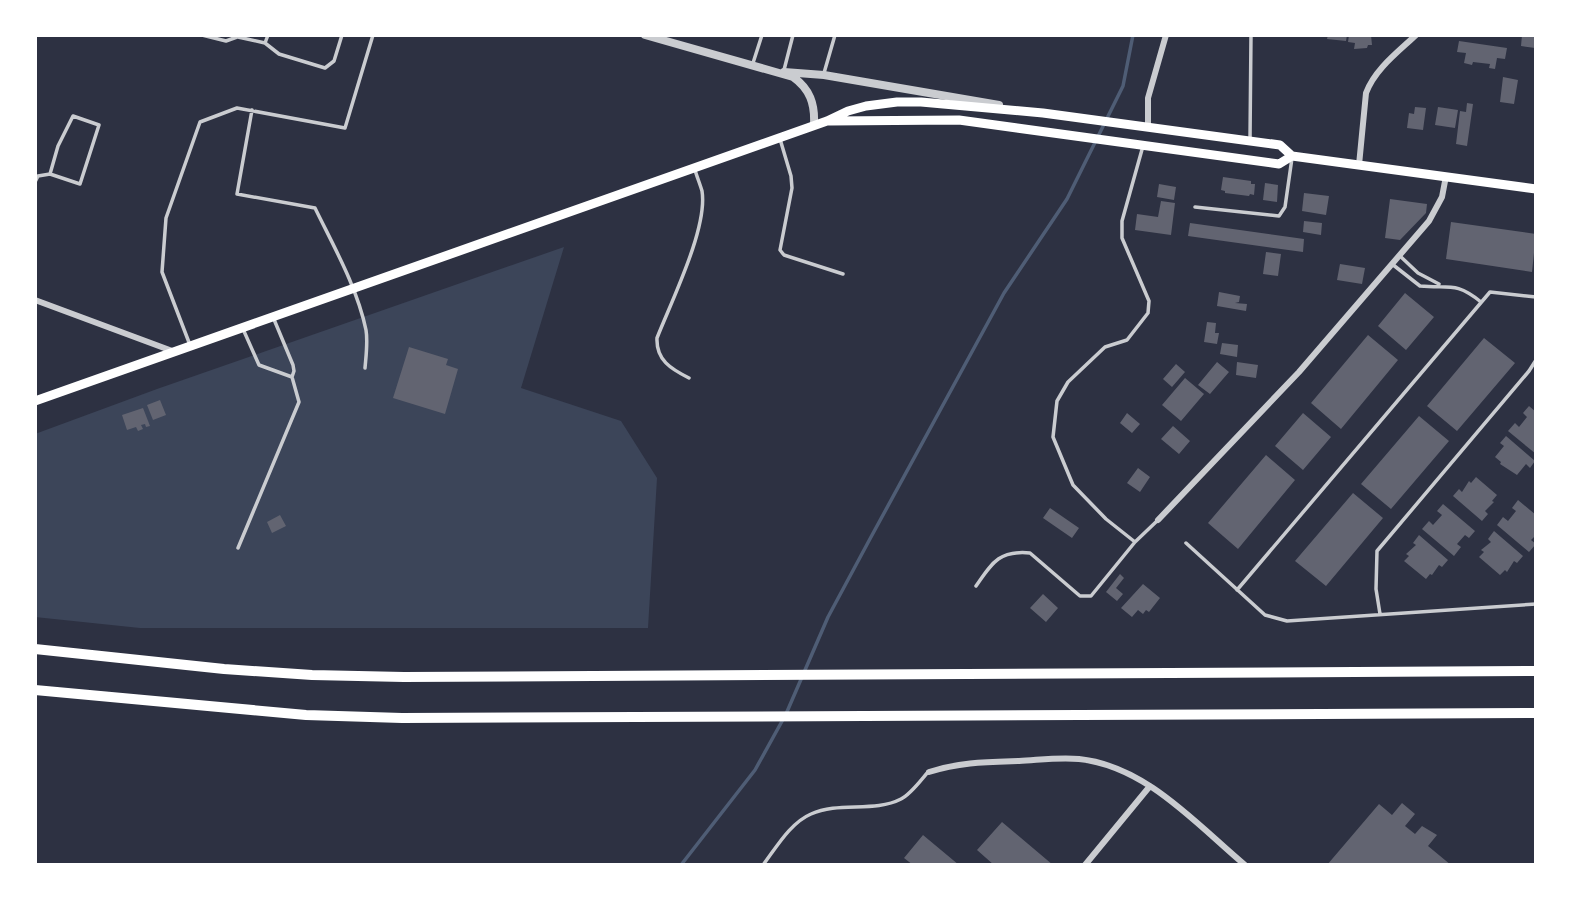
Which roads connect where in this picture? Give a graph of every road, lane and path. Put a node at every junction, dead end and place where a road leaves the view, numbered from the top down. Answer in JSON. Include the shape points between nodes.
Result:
{"nodes":[{"id":1,"x":202,"y":35,"type":"edge"},
{"id":2,"x":268,"y":35,"type":"edge"},
{"id":3,"x":342,"y":35,"type":"edge"},
{"id":4,"x":373,"y":35,"type":"edge"},
{"id":5,"x":645,"y":35,"type":"edge"},
{"id":6,"x":762,"y":35,"type":"edge"},
{"id":7,"x":793,"y":35,"type":"edge"},
{"id":8,"x":835,"y":35,"type":"edge"},
{"id":9,"x":1166,"y":35,"type":"edge"},
{"id":10,"x":1251,"y":35,"type":"edge"},
{"id":11,"x":1416,"y":35,"type":"edge"},
{"id":12,"x":238,"y":36,"type":"edge"},
{"id":13,"x":265,"y":43,"type":"junction"},
{"id":14,"x":752,"y":64,"type":"junction"},
{"id":15,"x":784,"y":72,"type":"junction"},
{"id":16,"x":824,"y":75,"type":"junction"},
{"id":17,"x":252,"y":110,"type":"junction"},
{"id":18,"x":1044,"y":113,"type":"junction"},
{"id":19,"x":827,"y":121,"type":"junction"},
{"id":20,"x":814,"y":124,"type":"junction"},
{"id":21,"x":1148,"y":127,"type":"junction"},
{"id":22,"x":780,"y":137,"type":"junction"},
{"id":23,"x":1250,"y":141,"type":"junction"},
{"id":24,"x":1144,"y":144,"type":"junction"},
{"id":25,"x":1292,"y":156,"type":"junction"},
{"id":26,"x":1359,"y":165,"type":"junction"},
{"id":27,"x":694,"y":168,"type":"junction"},
{"id":28,"x":51,"y":174,"type":"junction"},
{"id":29,"x":1446,"y":176,"type":"junction"},
{"id":30,"x":35,"y":182,"type":"edge"},
{"id":31,"x":1536,"y":189,"type":"edge"},
{"id":32,"x":1195,"y":206,"type":"dead end"},
{"id":33,"x":1400,"y":255,"type":"junction"},
{"id":34,"x":1392,"y":264,"type":"junction"},
{"id":35,"x":842,"y":274,"type":"dead end"},
{"id":36,"x":1441,"y":285,"type":"junction"},
{"id":37,"x":353,"y":289,"type":"junction"},
{"id":38,"x":1536,"y":298,"type":"edge"},
{"id":39,"x":35,"y":300,"type":"edge"},
{"id":40,"x":1481,"y":302,"type":"junction"},
{"id":41,"x":273,"y":316,"type":"junction"},
{"id":42,"x":242,"y":327,"type":"junction"},
{"id":43,"x":190,"y":347,"type":"junction"},
{"id":44,"x":175,"y":352,"type":"junction"},
{"id":45,"x":1536,"y":360,"type":"edge"},
{"id":46,"x":365,"y":369,"type":"dead end"},
{"id":47,"x":292,"y":377,"type":"junction"},
{"id":48,"x":689,"y":378,"type":"dead end"},
{"id":49,"x":35,"y":401,"type":"edge"},
{"id":50,"x":1158,"y":520,"type":"joint"},
{"id":51,"x":1135,"y":542,"type":"junction"},
{"id":52,"x":1185,"y":543,"type":"dead end"},
{"id":53,"x":238,"y":548,"type":"dead end"},
{"id":54,"x":975,"y":586,"type":"dead end"},
{"id":55,"x":1237,"y":590,"type":"junction"},
{"id":56,"x":1536,"y":604,"type":"edge"},
{"id":57,"x":1380,"y":614,"type":"junction"},
{"id":58,"x":35,"y":649,"type":"edge"},
{"id":59,"x":1536,"y":671,"type":"edge"},
{"id":60,"x":35,"y":690,"type":"edge"},
{"id":61,"x":1536,"y":713,"type":"edge"},
{"id":62,"x":929,"y":772,"type":"joint"},
{"id":63,"x":1150,"y":786,"type":"junction"},
{"id":64,"x":763,"y":865,"type":"edge"},
{"id":65,"x":1085,"y":865,"type":"edge"},
{"id":66,"x":1245,"y":865,"type":"edge"}],
"edges":[{"from":1,"to":12,"type":"lane","via":[[226,41]]},
{"from":2,"to":13,"type":"lane"},
{"from":3,"to":13,"type":"lane","via":[[334,61],[325,68],[279,54]]},
{"from":4,"to":17,"type":"lane","via":[[345,128]]},
{"from":5,"to":14,"type":"street"},
{"from":6,"to":14,"type":"lane"},
{"from":7,"to":15,"type":"lane"},
{"from":8,"to":16,"type":"lane"},
{"from":9,"to":21,"type":"street","via":[[1148,97]]},
{"from":10,"to":23,"type":"lane"},
{"from":11,"to":26,"type":"street","via":[[1369,84]]},
{"from":12,"to":13,"type":"lane"},
{"from":14,"to":15,"type":"street"},
{"from":15,"to":16,"type":"street"},
{"from":15,"to":20,"type":"street","via":[[810,95]]},
{"from":16,"to":18,"type":"street"},
{"from":17,"to":37,"type":"lane","via":[[237,194],[316,208]]},
{"from":17,"to":43,"type":"lane","via":[[237,108],[200,122],[166,218],[162,272]]},
{"from":18,"to":19,"type":"main road","via":[[909,101],[866,106]]},
{"from":18,"to":21,"type":"main road"},
{"from":19,"to":20,"type":"main road"},
{"from":19,"to":24,"type":"main road","via":[[959,120]]},
{"from":20,"to":22,"type":"main road"},
{"from":21,"to":23,"type":"main road"},
{"from":22,"to":27,"type":"main road"},
{"from":22,"to":35,"type":"lane","via":[[792,188],[780,250],[784,256]]},
{"from":23,"to":25,"type":"main road","via":[[1280,145]]},
{"from":24,"to":25,"type":"main road","via":[[1279,164]]},
{"from":24,"to":51,"type":"lane","via":[[1122,221],[1122,238],[1149,301],[1148,313],[1127,340],[1105,347],[1068,382],[1057,401],[1053,437],[1073,485]]},
{"from":25,"to":26,"type":"main road"},
{"from":25,"to":32,"type":"lane","via":[[1285,207],[1279,216]]},
{"from":26,"to":29,"type":"main road"},
{"from":27,"to":37,"type":"main road"},
{"from":27,"to":48,"type":"lane","via":[[702,191],[698,230],[657,338],[663,360]]},
{"from":28,"to":28,"type":"lane","via":[[72,116],[99,125],[80,184]]},
{"from":28,"to":30,"type":"lane","via":[[38,176]]},
{"from":29,"to":31,"type":"main road"},
{"from":29,"to":33,"type":"street","via":[[1436,210]]},
{"from":33,"to":34,"type":"street"},
{"from":33,"to":36,"type":"lane","via":[[1418,273]]},
{"from":34,"to":36,"type":"lane","via":[[1420,286]]},
{"from":34,"to":50,"type":"street","via":[[1299,372]]},
{"from":36,"to":40,"type":"lane","via":[[1462,288]]},
{"from":37,"to":41,"type":"main road"},
{"from":37,"to":46,"type":"lane","via":[[367,333]]},
{"from":38,"to":40,"type":"lane","via":[[1490,292]]},
{"from":39,"to":44,"type":"street"},
{"from":40,"to":55,"type":"lane"},
{"from":41,"to":42,"type":"main road"},
{"from":41,"to":47,"type":"lane","via":[[293,365]]},
{"from":42,"to":43,"type":"main road"},
{"from":42,"to":47,"type":"lane","via":[[259,365]]},
{"from":43,"to":44,"type":"main road"},
{"from":44,"to":49,"type":"main road"},
{"from":45,"to":57,"type":"lane","via":[[1377,551]]},
{"from":47,"to":53,"type":"lane","via":[[299,402]]},
{"from":50,"to":51,"type":"lane"},
{"from":51,"to":54,"type":"lane","via":[[1091,596],[1080,596],[1030,553],[1020,552],[994,561]]},
{"from":52,"to":55,"type":"lane"},
{"from":55,"to":57,"type":"lane","via":[[1265,615],[1287,621]]},
{"from":56,"to":57,"type":"lane"},
{"from":58,"to":59,"type":"highway","via":[[312,675]]},
{"from":60,"to":61,"type":"highway","via":[[306,715],[402,718]]},
{"from":62,"to":63,"type":"street","via":[[954,764],[1077,759],[1111,766]]},
{"from":62,"to":64,"type":"lane","via":[[903,798],[810,814],[791,829]]},
{"from":63,"to":65,"type":"street"},
{"from":63,"to":66,"type":"street"}]}
